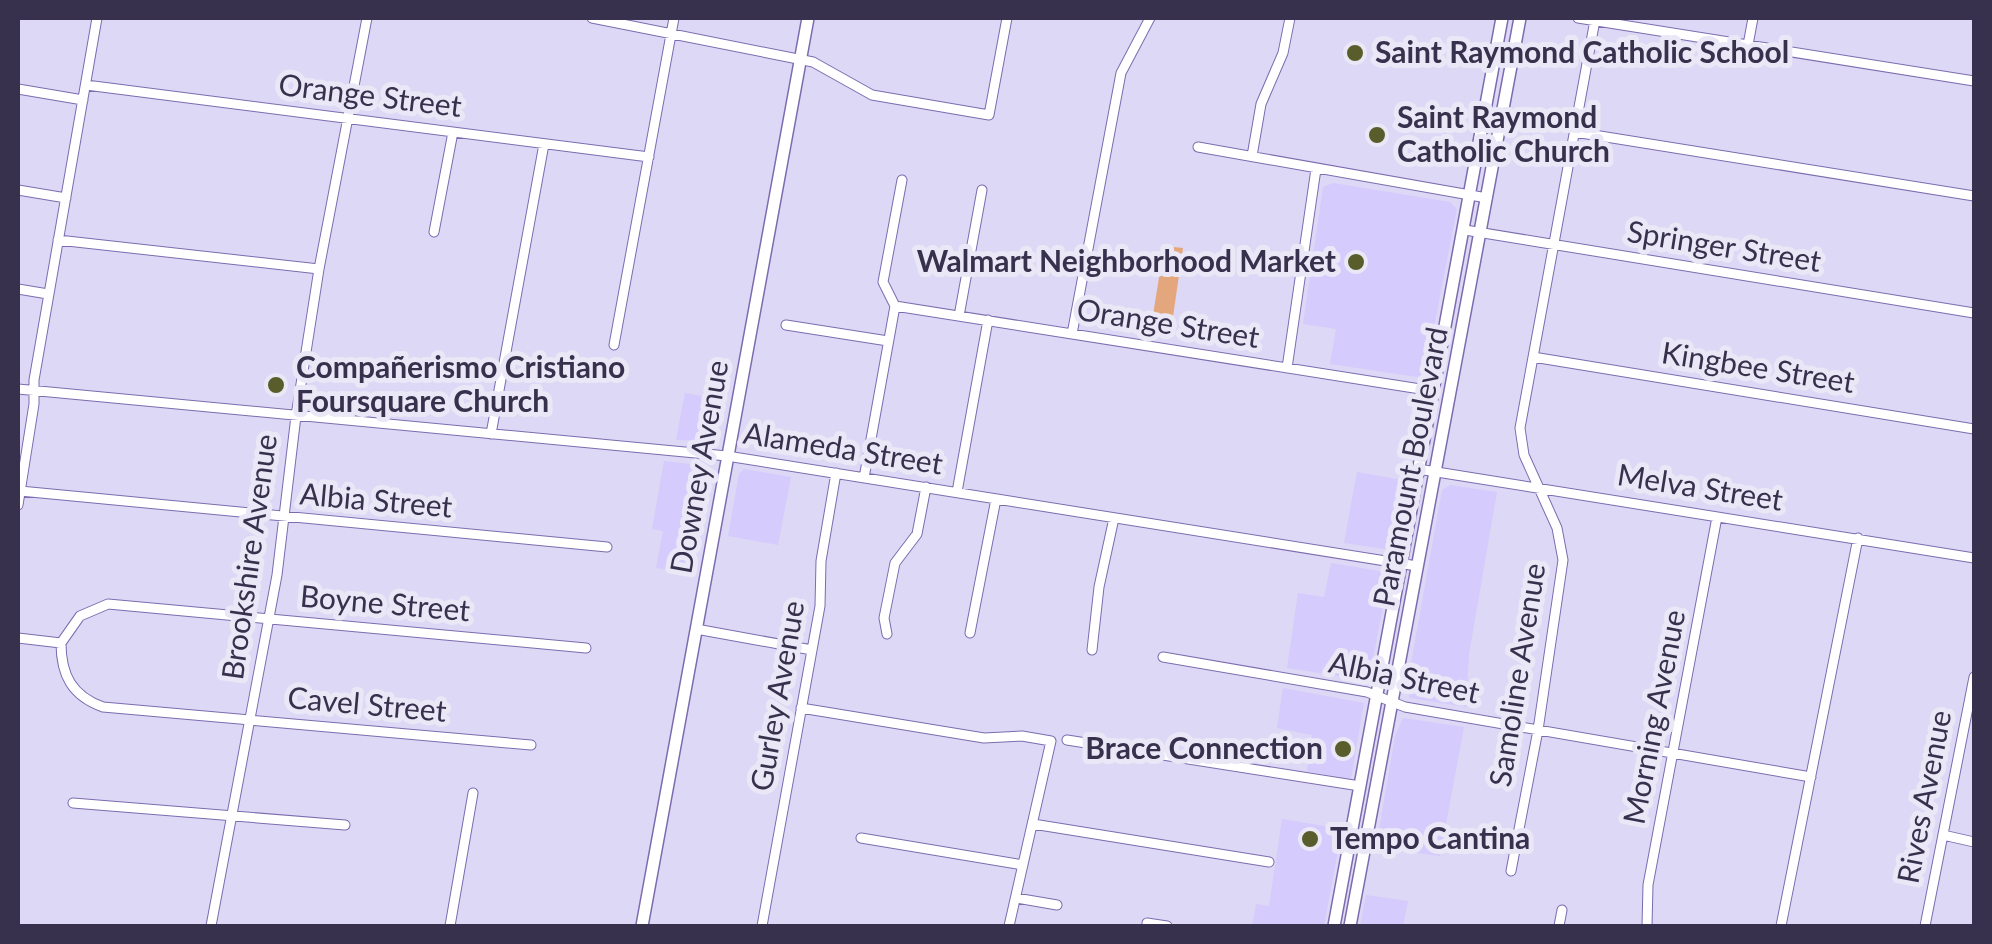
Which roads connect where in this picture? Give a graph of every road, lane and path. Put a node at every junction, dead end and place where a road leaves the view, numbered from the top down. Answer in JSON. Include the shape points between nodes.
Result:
{"nodes":[{"id":1,"x":98,"y":18,"type":"edge"},
{"id":2,"x":367,"y":18,"type":"edge"},
{"id":3,"x":592,"y":18,"type":"edge"},
{"id":4,"x":674,"y":18,"type":"edge"},
{"id":5,"x":808,"y":18,"type":"edge"},
{"id":6,"x":1008,"y":18,"type":"edge"},
{"id":7,"x":1150,"y":18,"type":"edge"},
{"id":8,"x":1290,"y":18,"type":"edge"},
{"id":9,"x":1502,"y":18,"type":"edge"},
{"id":10,"x":1520,"y":18,"type":"edge"},
{"id":11,"x":1578,"y":18,"type":"edge"},
{"id":12,"x":1753,"y":18,"type":"edge"},
{"id":13,"x":1595,"y":20,"type":"junction"},
{"id":14,"x":671,"y":35,"type":"junction"},
{"id":15,"x":1748,"y":45,"type":"junction"},
{"id":16,"x":800,"y":60,"type":"junction"},
{"id":17,"x":1974,"y":81,"type":"edge"},
{"id":18,"x":86,"y":85,"type":"junction"},
{"id":19,"x":18,"y":89,"type":"edge"},
{"id":20,"x":83,"y":100,"type":"junction"},
{"id":21,"x":348,"y":119,"type":"junction"},
{"id":22,"x":453,"y":132,"type":"junction"},
{"id":23,"x":1574,"y":132,"type":"junction"},
{"id":24,"x":544,"y":144,"type":"junction"},
{"id":25,"x":1198,"y":147,"type":"dead end"},
{"id":26,"x":1252,"y":156,"type":"junction"},
{"id":27,"x":649,"y":157,"type":"junction"},
{"id":28,"x":1316,"y":169,"type":"junction"},
{"id":29,"x":902,"y":180,"type":"dead end"},
{"id":30,"x":18,"y":190,"type":"edge"},
{"id":31,"x":982,"y":190,"type":"dead end"},
{"id":32,"x":1471,"y":196,"type":"junction"},
{"id":33,"x":1974,"y":196,"type":"edge"},
{"id":34,"x":66,"y":198,"type":"junction"},
{"id":35,"x":1487,"y":198,"type":"junction"},
{"id":36,"x":1465,"y":230,"type":"junction"},
{"id":37,"x":434,"y":232,"type":"dead end"},
{"id":38,"x":1480,"y":233,"type":"junction"},
{"id":39,"x":58,"y":240,"type":"junction"},
{"id":40,"x":1553,"y":245,"type":"junction"},
{"id":41,"x":319,"y":269,"type":"junction"},
{"id":42,"x":18,"y":289,"type":"edge"},
{"id":43,"x":48,"y":294,"type":"junction"},
{"id":44,"x":895,"y":306,"type":"junction"},
{"id":45,"x":1974,"y":313,"type":"edge"},
{"id":46,"x":959,"y":316,"type":"junction"},
{"id":47,"x":988,"y":320,"type":"junction"},
{"id":48,"x":786,"y":325,"type":"dead end"},
{"id":49,"x":1072,"y":334,"type":"junction"},
{"id":50,"x":888,"y":341,"type":"junction"},
{"id":51,"x":614,"y":345,"type":"dead end"},
{"id":52,"x":1532,"y":357,"type":"junction"},
{"id":53,"x":1287,"y":368,"type":"junction"},
{"id":54,"x":18,"y":389,"type":"edge"},
{"id":55,"x":1434,"y":391,"type":"junction"},
{"id":56,"x":34,"y":392,"type":"junction"},
{"id":57,"x":296,"y":416,"type":"junction"},
{"id":58,"x":1445,"y":419,"type":"junction"},
{"id":59,"x":1974,"y":428,"type":"edge"},
{"id":60,"x":491,"y":434,"type":"junction"},
{"id":61,"x":727,"y":456,"type":"junction"},
{"id":62,"x":1418,"y":469,"type":"junction"},
{"id":63,"x":1435,"y":471,"type":"junction"},
{"id":64,"x":836,"y":473,"type":"junction"},
{"id":65,"x":864,"y":478,"type":"junction"},
{"id":66,"x":926,"y":488,"type":"junction"},
{"id":67,"x":1539,"y":488,"type":"junction"},
{"id":68,"x":20,"y":490,"type":"junction"},
{"id":69,"x":957,"y":492,"type":"junction"},
{"id":70,"x":996,"y":499,"type":"junction"},
{"id":71,"x":18,"y":504,"type":"edge"},
{"id":72,"x":1718,"y":516,"type":"junction"},
{"id":73,"x":285,"y":518,"type":"junction"},
{"id":74,"x":1114,"y":518,"type":"junction"},
{"id":75,"x":1858,"y":538,"type":"junction"},
{"id":76,"x":607,"y":547,"type":"dead end"},
{"id":77,"x":1974,"y":558,"type":"edge"},
{"id":78,"x":1402,"y":564,"type":"junction"},
{"id":79,"x":1417,"y":566,"type":"junction"},
{"id":80,"x":269,"y":619,"type":"junction"},
{"id":81,"x":696,"y":629,"type":"junction"},
{"id":82,"x":970,"y":632,"type":"dead end"},
{"id":83,"x":887,"y":634,"type":"dead end"},
{"id":84,"x":18,"y":638,"type":"edge"},
{"id":85,"x":61,"y":644,"type":"junction"},
{"id":86,"x":586,"y":648,"type":"dead end"},
{"id":87,"x":812,"y":650,"type":"junction"},
{"id":88,"x":1092,"y":650,"type":"dead end"},
{"id":89,"x":1163,"y":657,"type":"dead end"},
{"id":90,"x":1974,"y":677,"type":"edge"},
{"id":91,"x":1377,"y":696,"type":"junction"},
{"id":92,"x":1392,"y":702,"type":"junction"},
{"id":93,"x":801,"y":708,"type":"junction"},
{"id":94,"x":251,"y":720,"type":"junction"},
{"id":95,"x":1538,"y":730,"type":"junction"},
{"id":96,"x":1067,"y":740,"type":"dead end"},
{"id":97,"x":532,"y":745,"type":"dead end"},
{"id":98,"x":1673,"y":755,"type":"junction"},
{"id":99,"x":1811,"y":778,"type":"junction"},
{"id":100,"x":1360,"y":786,"type":"junction"},
{"id":101,"x":473,"y":793,"type":"dead end"},
{"id":102,"x":73,"y":803,"type":"dead end"},
{"id":103,"x":234,"y":816,"type":"junction"},
{"id":104,"x":1033,"y":824,"type":"junction"},
{"id":105,"x":345,"y":825,"type":"dead end"},
{"id":106,"x":1943,"y":834,"type":"junction"},
{"id":107,"x":862,"y":838,"type":"dead end"},
{"id":108,"x":1974,"y":842,"type":"edge"},
{"id":109,"x":1269,"y":862,"type":"dead end"},
{"id":110,"x":1023,"y":865,"type":"junction"},
{"id":111,"x":1512,"y":871,"type":"dead end"},
{"id":112,"x":1016,"y":898,"type":"junction"},
{"id":113,"x":1057,"y":905,"type":"dead end"},
{"id":114,"x":1562,"y":910,"type":"dead end"},
{"id":115,"x":211,"y":926,"type":"edge"},
{"id":116,"x":450,"y":926,"type":"edge"},
{"id":117,"x":642,"y":926,"type":"edge"},
{"id":118,"x":762,"y":926,"type":"edge"},
{"id":119,"x":1010,"y":926,"type":"edge"},
{"id":120,"x":1147,"y":926,"type":"edge"},
{"id":121,"x":1167,"y":926,"type":"edge"},
{"id":122,"x":1334,"y":926,"type":"edge"},
{"id":123,"x":1350,"y":926,"type":"edge"},
{"id":124,"x":1559,"y":926,"type":"edge"},
{"id":125,"x":1647,"y":926,"type":"edge"},
{"id":126,"x":1780,"y":926,"type":"edge"},
{"id":127,"x":1924,"y":926,"type":"edge"}],
"edges":[{"from":1,"to":18,"type":"street"},
{"from":2,"to":21,"type":"street","name":"Brookshire Avenue"},
{"from":3,"to":14,"type":"street"},
{"from":4,"to":14,"type":"street"},
{"from":5,"to":16,"type":"main road","name":"Downey Avenue"},
{"from":6,"to":16,"type":"street","via":[[989,115],[883,98]]},
{"from":7,"to":49,"type":"street","via":[[1121,72]]},
{"from":8,"to":26,"type":"street","via":[[1261,104]]},
{"from":9,"to":32,"type":"main road","name":"Paramount Boulevard"},
{"from":10,"to":35,"type":"main road","name":"Paramount Boulevard"},
{"from":11,"to":13,"type":"street"},
{"from":12,"to":15,"type":"street"},
{"from":13,"to":15,"type":"street"},
{"from":13,"to":23,"type":"street","name":"Samoline Avenue"},
{"from":14,"to":16,"type":"street"},
{"from":14,"to":27,"type":"street"},
{"from":15,"to":17,"type":"street"},
{"from":16,"to":61,"type":"main road","name":"Downey Avenue"},
{"from":18,"to":20,"type":"street"},
{"from":18,"to":21,"type":"street","name":"Orange Street"},
{"from":19,"to":20,"type":"street"},
{"from":20,"to":34,"type":"street"},
{"from":21,"to":22,"type":"street","name":"Orange Street"},
{"from":21,"to":41,"type":"street","name":"Brookshire Avenue"},
{"from":22,"to":24,"type":"street","name":"Orange Street"},
{"from":22,"to":37,"type":"street"},
{"from":23,"to":33,"type":"street"},
{"from":23,"to":40,"type":"street","name":"Samoline Avenue"},
{"from":24,"to":27,"type":"street","name":"Orange Street"},
{"from":24,"to":60,"type":"street"},
{"from":25,"to":26,"type":"street"},
{"from":26,"to":28,"type":"street"},
{"from":27,"to":51,"type":"street"},
{"from":28,"to":32,"type":"street"},
{"from":28,"to":53,"type":"street"},
{"from":29,"to":44,"type":"street","via":[[883,282]]},
{"from":30,"to":34,"type":"street"},
{"from":31,"to":46,"type":"street"},
{"from":32,"to":35,"type":"street"},
{"from":32,"to":36,"type":"main road","name":"Paramount Boulevard"},
{"from":34,"to":39,"type":"street"},
{"from":35,"to":38,"type":"main road","name":"Paramount Boulevard"},
{"from":36,"to":38,"type":"street","name":"Springer Street"},
{"from":36,"to":55,"type":"main road","name":"Paramount Boulevard"},
{"from":38,"to":40,"type":"street","name":"Springer Street"},
{"from":38,"to":58,"type":"main road","name":"Paramount Boulevard"},
{"from":39,"to":41,"type":"street"},
{"from":39,"to":43,"type":"street"},
{"from":40,"to":45,"type":"street","name":"Springer Street"},
{"from":40,"to":52,"type":"street","name":"Samoline Avenue"},
{"from":41,"to":57,"type":"street","name":"Brookshire Avenue"},
{"from":42,"to":43,"type":"street"},
{"from":43,"to":56,"type":"street"},
{"from":44,"to":46,"type":"street","name":"Orange Street"},
{"from":44,"to":50,"type":"street"},
{"from":46,"to":47,"type":"street","name":"Orange Street"},
{"from":47,"to":49,"type":"street","name":"Orange Street"},
{"from":47,"to":69,"type":"street"},
{"from":48,"to":50,"type":"street"},
{"from":49,"to":53,"type":"street","name":"Orange Street"},
{"from":50,"to":65,"type":"street"},
{"from":52,"to":59,"type":"street","name":"Kingbee Street"},
{"from":52,"to":67,"type":"street","name":"Samoline Avenue","via":[[1521,436]]},
{"from":53,"to":55,"type":"street","name":"Orange Street"},
{"from":54,"to":56,"type":"street","name":"Alameda Street"},
{"from":55,"to":58,"type":"main road"},
{"from":55,"to":62,"type":"main road","name":"Paramount Boulevard"},
{"from":56,"to":57,"type":"street","name":"Alameda Street"},
{"from":56,"to":68,"type":"street"},
{"from":57,"to":60,"type":"street","name":"Alameda Street"},
{"from":57,"to":73,"type":"street","name":"Brookshire Avenue"},
{"from":58,"to":63,"type":"main road","name":"Paramount Boulevard"},
{"from":60,"to":61,"type":"street","name":"Alameda Street"},
{"from":61,"to":64,"type":"street","name":"Alameda Street"},
{"from":61,"to":81,"type":"main road","name":"Downey Avenue"},
{"from":62,"to":63,"type":"street","name":"Melva Street"},
{"from":62,"to":78,"type":"main road","name":"Paramount Boulevard"},
{"from":63,"to":67,"type":"street","name":"Melva Street"},
{"from":63,"to":79,"type":"main road","name":"Paramount Boulevard"},
{"from":64,"to":65,"type":"street","name":"Alameda Street"},
{"from":64,"to":87,"type":"street","name":"Gurley Avenue"},
{"from":65,"to":66,"type":"street","name":"Alameda Street"},
{"from":66,"to":69,"type":"street","name":"Alameda Street"},
{"from":66,"to":83,"type":"street","via":[[917,534],[895,563]]},
{"from":67,"to":72,"type":"street","name":"Melva Street"},
{"from":67,"to":95,"type":"street","name":"Samoline Avenue","via":[[1564,560]]},
{"from":68,"to":71,"type":"street"},
{"from":68,"to":73,"type":"street","name":"Albia Street"},
{"from":69,"to":70,"type":"street","name":"Alameda Street"},
{"from":70,"to":74,"type":"street","name":"Alameda Street"},
{"from":70,"to":82,"type":"street"},
{"from":72,"to":75,"type":"street","name":"Melva Street"},
{"from":72,"to":98,"type":"street","name":"Morning Avenue"},
{"from":73,"to":76,"type":"street","name":"Albia Street"},
{"from":73,"to":80,"type":"street","name":"Brookshire Avenue"},
{"from":74,"to":78,"type":"street","name":"Alameda Street"},
{"from":74,"to":88,"type":"street"},
{"from":75,"to":77,"type":"street","name":"Melva Street"},
{"from":75,"to":99,"type":"street"},
{"from":78,"to":79,"type":"street","name":"Alameda Street"},
{"from":78,"to":91,"type":"main road","name":"Paramount Boulevard"},
{"from":79,"to":92,"type":"main road","name":"Paramount Boulevard"},
{"from":80,"to":85,"type":"street","name":"Boyne Street","via":[[108,604],[80,616]]},
{"from":80,"to":86,"type":"street","name":"Boyne Street"},
{"from":80,"to":94,"type":"street","name":"Brookshire Avenue"},
{"from":81,"to":87,"type":"street"},
{"from":81,"to":117,"type":"main road","name":"Downey Avenue"},
{"from":84,"to":85,"type":"street"},
{"from":85,"to":94,"type":"street","name":"Cavel Street","via":[[68,682],[90,702]]},
{"from":87,"to":93,"type":"street","name":"Gurley Avenue"},
{"from":89,"to":91,"type":"street","name":"Albia Street"},
{"from":90,"to":106,"type":"street","name":"Rives Avenue"},
{"from":91,"to":92,"type":"street","name":"Albia Street"},
{"from":91,"to":100,"type":"main road","name":"Paramount Boulevard"},
{"from":92,"to":95,"type":"street","name":"Albia Street"},
{"from":92,"to":123,"type":"main road","name":"Paramount Boulevard"},
{"from":93,"to":104,"type":"street","via":[[984,738],[1051,742]]},
{"from":93,"to":118,"type":"street","name":"Gurley Avenue"},
{"from":94,"to":97,"type":"street","name":"Cavel Street"},
{"from":94,"to":103,"type":"street","name":"Brookshire Avenue"},
{"from":95,"to":98,"type":"street","name":"Albia Street"},
{"from":95,"to":111,"type":"street","name":"Samoline Avenue"},
{"from":96,"to":100,"type":"street"},
{"from":98,"to":99,"type":"street","name":"Albia Street"},
{"from":98,"to":125,"type":"street","name":"Morning Avenue","via":[[1648,886]]},
{"from":99,"to":126,"type":"street"},
{"from":100,"to":122,"type":"main road","name":"Paramount Boulevard"},
{"from":101,"to":116,"type":"street"},
{"from":102,"to":103,"type":"street"},
{"from":103,"to":105,"type":"street"},
{"from":103,"to":115,"type":"street","name":"Brookshire Avenue"},
{"from":104,"to":109,"type":"street"},
{"from":104,"to":110,"type":"street"},
{"from":106,"to":108,"type":"street"},
{"from":106,"to":127,"type":"street","name":"Rives Avenue"},
{"from":107,"to":110,"type":"street"},
{"from":110,"to":112,"type":"street"},
{"from":112,"to":113,"type":"street"},
{"from":112,"to":119,"type":"street"},
{"from":114,"to":124,"type":"street"},
{"from":120,"to":121,"type":"street"}]}
